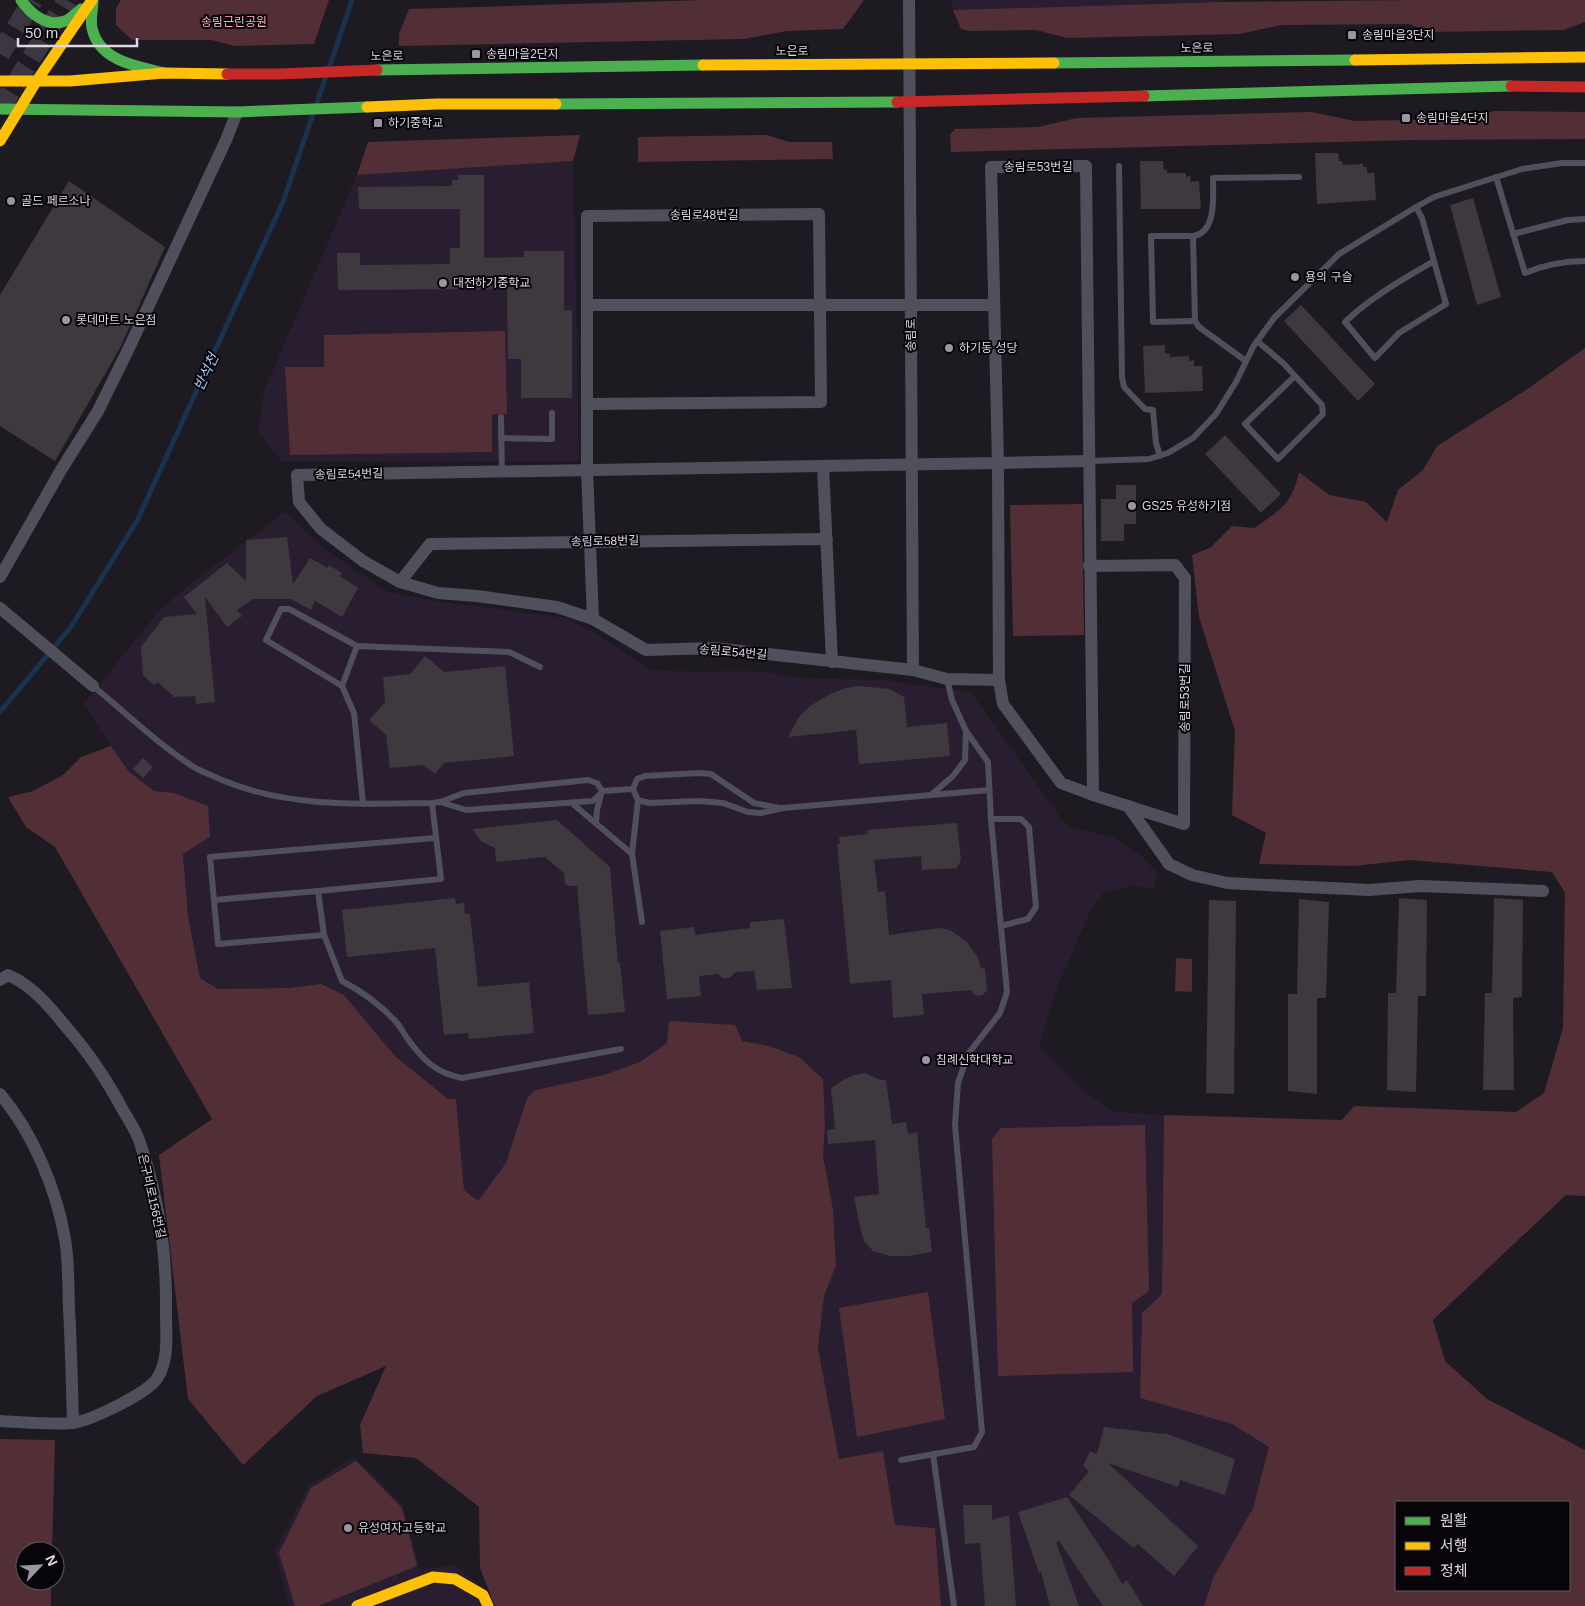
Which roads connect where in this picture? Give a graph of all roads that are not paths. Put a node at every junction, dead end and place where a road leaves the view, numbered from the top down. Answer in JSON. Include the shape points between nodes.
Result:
{"nodes":[{"id":1,"x":21,"y":0,"type":"edge"},
{"id":2,"x":92,"y":0,"type":"edge"},
{"id":3,"x":909,"y":0,"type":"edge"},
{"id":4,"x":1585,"y":57,"type":"edge"},
{"id":5,"x":910,"y":64,"type":"junction"},
{"id":6,"x":164,"y":73,"type":"junction"},
{"id":7,"x":0,"y":81,"type":"edge"},
{"id":8,"x":36,"y":82,"type":"junction"},
{"id":9,"x":1585,"y":87,"type":"edge"},
{"id":10,"x":910,"y":101,"type":"junction"},
{"id":11,"x":0,"y":109,"type":"edge"},
{"id":12,"x":17,"y":111,"type":"junction"},
{"id":13,"x":237,"y":112,"type":"junction"},
{"id":14,"x":0,"y":141,"type":"edge"},
{"id":15,"x":1585,"y":163,"type":"edge"},
{"id":16,"x":1119,"y":166,"type":"dead end"},
{"id":17,"x":1300,"y":177,"type":"dead end"},
{"id":18,"x":1496,"y":177,"type":"junction"},
{"id":19,"x":1416,"y":207,"type":"junction"},
{"id":20,"x":1585,"y":219,"type":"edge"},
{"id":21,"x":1513,"y":234,"type":"junction"},
{"id":22,"x":1193,"y":236,"type":"junction"},
{"id":23,"x":1434,"y":261,"type":"junction"},
{"id":24,"x":1585,"y":261,"type":"edge"},
{"id":25,"x":588,"y":305,"type":"junction"},
{"id":26,"x":820,"y":305,"type":"junction"},
{"id":27,"x":911,"y":305,"type":"junction"},
{"id":28,"x":994,"y":305,"type":"junction"},
{"id":29,"x":1195,"y":321,"type":"junction"},
{"id":30,"x":1257,"y":341,"type":"junction"},
{"id":31,"x":1246,"y":360,"type":"junction"},
{"id":32,"x":1295,"y":376,"type":"junction"},
{"id":33,"x":587,"y":404,"type":"junction"},
{"id":34,"x":552,"y":413,"type":"dead end"},
{"id":35,"x":501,"y":417,"type":"dead end"},
{"id":36,"x":501,"y":438,"type":"junction"},
{"id":37,"x":1160,"y":456,"type":"junction"},
{"id":38,"x":1090,"y":461,"type":"junction"},
{"id":39,"x":998,"y":464,"type":"junction"},
{"id":40,"x":912,"y":465,"type":"junction"},
{"id":41,"x":823,"y":466,"type":"junction"},
{"id":42,"x":587,"y":470,"type":"junction"},
{"id":43,"x":502,"y":472,"type":"junction"},
{"id":44,"x":827,"y":539,"type":"junction"},
{"id":45,"x":590,"y":541,"type":"junction"},
{"id":46,"x":1089,"y":566,"type":"junction"},
{"id":47,"x":0,"y":577,"type":"edge"},
{"id":48,"x":400,"y":582,"type":"junction"},
{"id":49,"x":4,"y":612,"type":"edge"},
{"id":50,"x":593,"y":619,"type":"junction"},
{"id":51,"x":357,"y":646,"type":"junction"},
{"id":52,"x":832,"y":662,"type":"junction"},
{"id":53,"x":540,"y":667,"type":"dead end"},
{"id":54,"x":913,"y":670,"type":"junction"},
{"id":55,"x":947,"y":678,"type":"junction"},
{"id":56,"x":999,"y":680,"type":"junction"},
{"id":57,"x":93,"y":686,"type":"joint"},
{"id":58,"x":342,"y":686,"type":"junction"},
{"id":59,"x":966,"y":731,"type":"junction"},
{"id":60,"x":633,"y":790,"type":"junction"},
{"id":61,"x":989,"y":790,"type":"junction"},
{"id":62,"x":602,"y":791,"type":"junction"},
{"id":63,"x":931,"y":795,"type":"junction"},
{"id":64,"x":1093,"y":795,"type":"junction"},
{"id":65,"x":638,"y":800,"type":"junction"},
{"id":66,"x":440,"y":802,"type":"junction"},
{"id":67,"x":432,"y":803,"type":"junction"},
{"id":68,"x":363,"y":804,"type":"junction"},
{"id":69,"x":573,"y":804,"type":"junction"},
{"id":70,"x":1128,"y":806,"type":"junction"},
{"id":71,"x":783,"y":808,"type":"junction"},
{"id":72,"x":991,"y":819,"type":"junction"},
{"id":73,"x":596,"y":823,"type":"junction"},
{"id":74,"x":435,"y":838,"type":"junction"},
{"id":75,"x":632,"y":854,"type":"junction"},
{"id":76,"x":318,"y":891,"type":"junction"},
{"id":77,"x":1543,"y":892,"type":"dead end"},
{"id":78,"x":214,"y":900,"type":"junction"},
{"id":79,"x":642,"y":922,"type":"dead end"},
{"id":80,"x":1001,"y":926,"type":"junction"},
{"id":81,"x":324,"y":935,"type":"junction"},
{"id":82,"x":0,"y":980,"type":"edge"},
{"id":83,"x":621,"y":1049,"type":"dead end"},
{"id":84,"x":0,"y":1094,"type":"edge"},
{"id":85,"x":0,"y":1421,"type":"edge"},
{"id":86,"x":73,"y":1423,"type":"junction"},
{"id":87,"x":933,"y":1454,"type":"junction"},
{"id":88,"x":901,"y":1460,"type":"dead end"},
{"id":89,"x":357,"y":1606,"type":"edge"},
{"id":90,"x":488,"y":1606,"type":"edge"},
{"id":91,"x":954,"y":1606,"type":"edge"}],
"edges":[{"from":1,"to":2,"type":"street","via":[[27,10],[39,18],[61,22],[71,18]]},
{"from":2,"to":6,"type":"street","via":[[92,28],[104,52],[128,64]]},
{"from":2,"to":8,"type":"street"},
{"from":3,"to":5,"type":"street","name":"송림로"},
{"from":4,"to":5,"type":"street","name":"노은로"},
{"from":5,"to":6,"type":"street","name":"노은로"},
{"from":5,"to":10,"type":"street","name":"송림로"},
{"from":6,"to":8,"type":"street","name":"노은로"},
{"from":7,"to":8,"type":"street","name":"노은로"},
{"from":8,"to":12,"type":"street"},
{"from":9,"to":10,"type":"street","via":[[1509,86]]},
{"from":10,"to":13,"type":"street","via":[[437,104]]},
{"from":10,"to":27,"type":"street","name":"송림로"},
{"from":11,"to":12,"type":"street"},
{"from":12,"to":13,"type":"street"},
{"from":12,"to":14,"type":"street"},
{"from":13,"to":47,"type":"street","via":[[98,411]]},
{"from":15,"to":18,"type":"lane","via":[[1562,162]]},
{"from":16,"to":37,"type":"lane","via":[[1122,377],[1124,387],[1146,409],[1154,410]]},
{"from":17,"to":22,"type":"lane","via":[[1214,178],[1212,214],[1207,227]]},
{"from":18,"to":19,"type":"lane","via":[[1434,197]]},
{"from":18,"to":21,"type":"lane"},
{"from":19,"to":23,"type":"lane"},
{"from":19,"to":30,"type":"lane","via":[[1339,254],[1274,318]]},
{"from":20,"to":21,"type":"lane"},
{"from":21,"to":24,"type":"lane","via":[[1525,273],[1539,267]]},
{"from":22,"to":29,"type":"lane"},
{"from":22,"to":29,"type":"lane","via":[[1151,236],[1153,322]]},
{"from":23,"to":23,"type":"lane","via":[[1446,304],[1399,333],[1375,358],[1346,322],[1360,308]]},
{"from":25,"to":26,"type":"street"},
{"from":25,"to":26,"type":"street","name":"송림로48번길","via":[[587,216],[819,214]]},
{"from":25,"to":33,"type":"street","name":"송림로48번길"},
{"from":26,"to":27,"type":"street"},
{"from":26,"to":33,"type":"street","name":"송림로48번길","via":[[821,402]]},
{"from":27,"to":28,"type":"street"},
{"from":27,"to":40,"type":"street","name":"송림로"},
{"from":28,"to":38,"type":"street","name":"송림로53번길","via":[[991,167],[1086,166]]},
{"from":28,"to":39,"type":"street","name":"송림로53번길"},
{"from":29,"to":31,"type":"lane","via":[[1199,328]]},
{"from":30,"to":31,"type":"lane"},
{"from":30,"to":32,"type":"lane"},
{"from":31,"to":37,"type":"lane","via":[[1216,414],[1193,438]]},
{"from":32,"to":32,"type":"lane","via":[[1322,405],[1323,414],[1278,459],[1245,424]]},
{"from":33,"to":42,"type":"street","name":"송림로48번길"},
{"from":34,"to":36,"type":"lane","via":[[552,439]]},
{"from":35,"to":36,"type":"lane"},
{"from":36,"to":43,"type":"lane"},
{"from":37,"to":38,"type":"lane","via":[[1130,461]]},
{"from":38,"to":39,"type":"street"},
{"from":38,"to":46,"type":"street","name":"송림로53번길"},
{"from":39,"to":40,"type":"street"},
{"from":39,"to":56,"type":"street","name":"송림로53번길"},
{"from":40,"to":41,"type":"street","name":"송림로54번길"},
{"from":40,"to":54,"type":"street","name":"송림로"},
{"from":41,"to":42,"type":"street","name":"송림로54번길"},
{"from":41,"to":44,"type":"street"},
{"from":42,"to":43,"type":"street","name":"송림로54번길"},
{"from":42,"to":45,"type":"street","name":"송림로48번길"},
{"from":43,"to":48,"type":"street","name":"송림로54번길","via":[[297,475],[299,502],[321,529],[363,561]]},
{"from":44,"to":45,"type":"street","name":"송림로58번길"},
{"from":44,"to":52,"type":"street"},
{"from":45,"to":48,"type":"street","name":"송림로58번길","via":[[430,544]]},
{"from":45,"to":50,"type":"street","name":"송림로48번길"},
{"from":46,"to":64,"type":"street","name":"송림로53번길"},
{"from":46,"to":70,"type":"street","name":"송림로53번길","via":[[1174,565],[1185,578],[1184,824]]},
{"from":48,"to":50,"type":"street","name":"송림로54번길","via":[[438,594],[557,607]]},
{"from":49,"to":57,"type":"street"},
{"from":50,"to":52,"type":"street","name":"송림로54번길","via":[[646,650],[713,648]]},
{"from":51,"to":53,"type":"lane","via":[[509,652]]},
{"from":51,"to":58,"type":"lane"},
{"from":51,"to":58,"type":"lane","via":[[289,609],[281,609],[266,640]]},
{"from":52,"to":54,"type":"street","name":"송림로54번길"},
{"from":54,"to":55,"type":"street"},
{"from":55,"to":56,"type":"street"},
{"from":55,"to":59,"type":"lane","via":[[952,700]]},
{"from":56,"to":64,"type":"street","name":"송림로53번길","via":[[1003,704],[1061,783]]},
{"from":57,"to":68,"type":"lane","via":[[198,770],[243,789],[272,795],[309,802]]},
{"from":58,"to":68,"type":"lane","via":[[354,713]]},
{"from":59,"to":61,"type":"lane","via":[[988,762]]},
{"from":59,"to":63,"type":"lane","via":[[965,760],[953,776]]},
{"from":60,"to":62,"type":"lane"},
{"from":60,"to":65,"type":"lane"},
{"from":60,"to":71,"type":"lane","via":[[637,779],[645,776],[711,774],[754,803]]},
{"from":61,"to":63,"type":"lane"},
{"from":61,"to":72,"type":"lane"},
{"from":62,"to":66,"type":"lane","via":[[597,783],[588,780],[464,793]]},
{"from":62,"to":69,"type":"lane","via":[[593,802]]},
{"from":62,"to":73,"type":"lane"},
{"from":63,"to":71,"type":"lane"},
{"from":64,"to":70,"type":"street","name":"송림로53번길"},
{"from":65,"to":71,"type":"lane","via":[[649,803],[723,803],[761,814]]},
{"from":65,"to":75,"type":"lane"},
{"from":66,"to":67,"type":"lane"},
{"from":66,"to":69,"type":"lane","via":[[466,810]]},
{"from":67,"to":68,"type":"lane"},
{"from":67,"to":74,"type":"lane"},
{"from":69,"to":73,"type":"lane"},
{"from":70,"to":77,"type":"street","via":[[1168,864],[1192,875],[1227,883],[1369,890],[1420,886]]},
{"from":72,"to":80,"type":"lane"},
{"from":72,"to":80,"type":"lane","via":[[1021,819],[1029,827],[1036,907],[1028,918]]},
{"from":73,"to":75,"type":"lane"},
{"from":74,"to":76,"type":"lane","via":[[441,879]]},
{"from":74,"to":78,"type":"lane","via":[[210,857]]},
{"from":75,"to":79,"type":"lane"},
{"from":76,"to":78,"type":"lane"},
{"from":76,"to":81,"type":"lane"},
{"from":78,"to":81,"type":"lane","via":[[218,944]]},
{"from":80,"to":87,"type":"lane","via":[[1007,992],[1000,1013],[968,1054],[958,1083],[955,1126],[982,1432],[974,1447]]},
{"from":81,"to":83,"type":"lane","via":[[342,981],[362,991],[382,1007],[427,1062],[445,1075],[462,1078]]},
{"from":82,"to":86,"type":"street","name":"은구비로156번길","via":[[8,975],[19,980],[53,1010],[84,1047],[109,1085],[140,1141],[162,1231],[166,1279],[165,1360],[158,1379],[114,1407]]},
{"from":84,"to":86,"type":"street","via":[[42,1162],[65,1239]]},
{"from":85,"to":86,"type":"street","name":"은구비로156번길"},
{"from":87,"to":88,"type":"lane"},
{"from":87,"to":91,"type":"lane"},
{"from":89,"to":90,"type":"street","via":[[433,1577],[455,1578],[483,1595]]}]}
